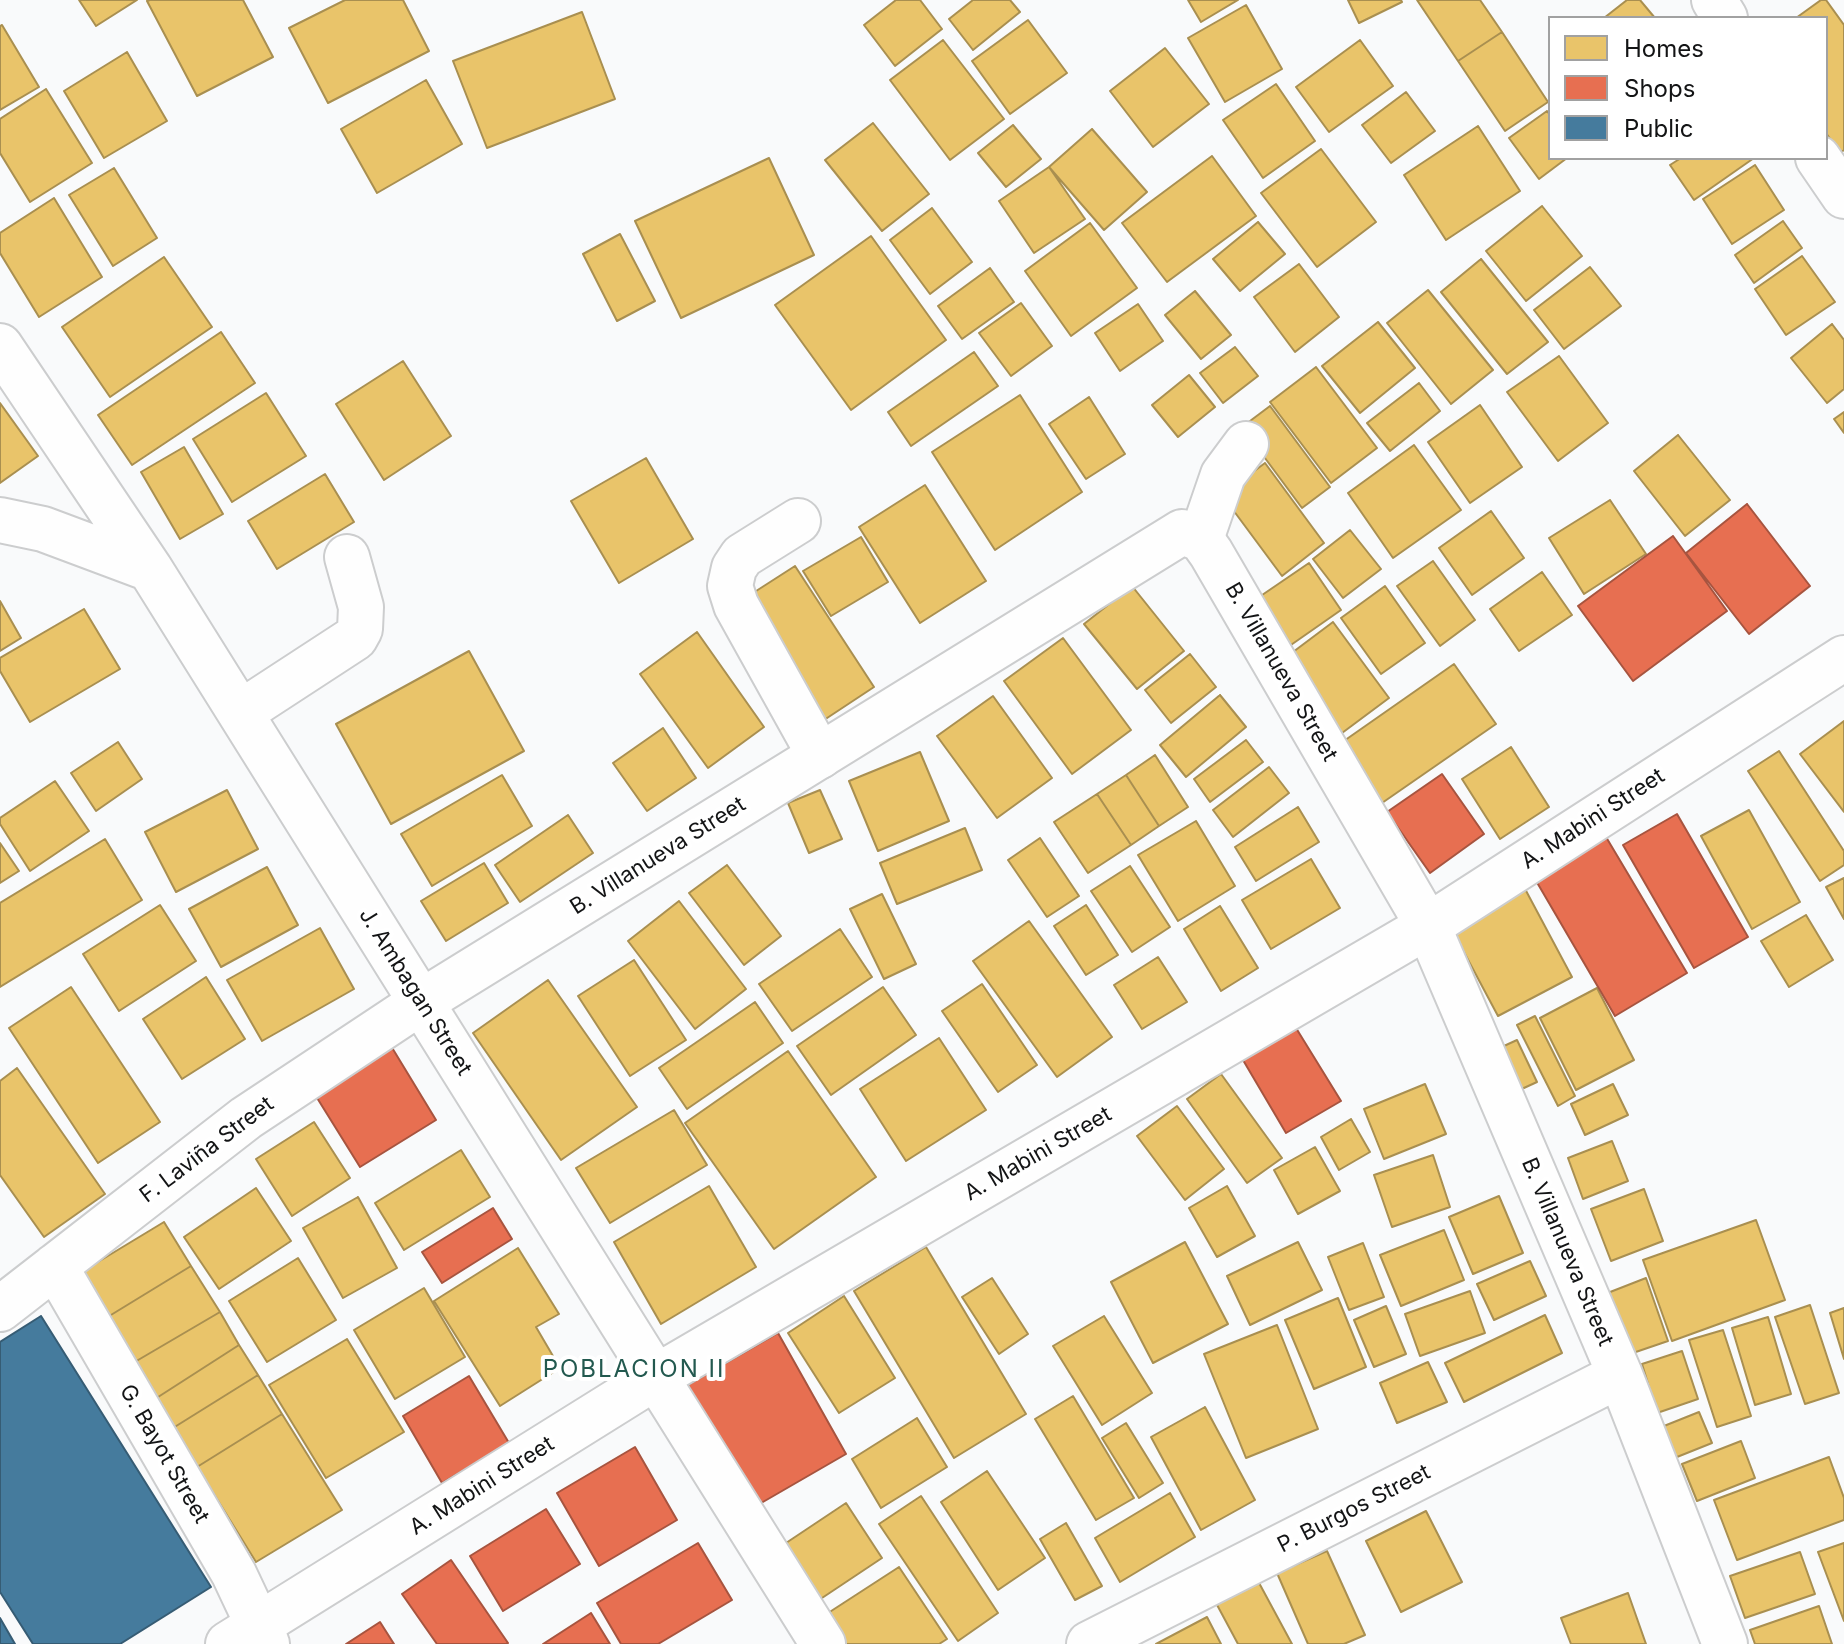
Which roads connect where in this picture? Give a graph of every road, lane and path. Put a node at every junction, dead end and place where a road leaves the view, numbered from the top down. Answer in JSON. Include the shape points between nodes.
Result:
{"nodes":[{"id":1,"x":1819,"y":160,"type":"edge"},
{"id":2,"x":1844,"y":196,"type":"edge"},
{"id":3,"x":0,"y":346,"type":"edge"},
{"id":4,"x":1246,"y":444,"type":"dead end"},
{"id":5,"x":0,"y":520,"type":"edge"},
{"id":6,"x":798,"y":521,"type":"dead end"},
{"id":7,"x":1201,"y":539,"type":"junction"},
{"id":8,"x":347,"y":557,"type":"dead end"},
{"id":9,"x":150,"y":569,"type":"junction"},
{"id":10,"x":1844,"y":658,"type":"edge"},
{"id":11,"x":240,"y":713,"type":"junction"},
{"id":12,"x":820,"y":756,"type":"junction"},
{"id":13,"x":1428,"y":926,"type":"junction"},
{"id":14,"x":421,"y":1002,"type":"junction"},
{"id":15,"x":55,"y":1266,"type":"junction"},
{"id":16,"x":0,"y":1309,"type":"edge"},
{"id":17,"x":1620,"y":1375,"type":"junction"},
{"id":18,"x":656,"y":1377,"type":"junction"},
{"id":19,"x":251,"y":1638,"type":"edge"},
{"id":20,"x":823,"y":1644,"type":"edge"},
{"id":21,"x":1089,"y":1644,"type":"edge"},
{"id":22,"x":1725,"y":1644,"type":"edge"}],
"edges":[{"from":1,"to":2,"type":"main road"},
{"from":3,"to":9,"type":"main road","name":"J. Ambagan Street"},
{"from":4,"to":7,"type":"main road","via":[[1223,475]]},
{"from":5,"to":9,"type":"main road","via":[[43,529]]},
{"from":6,"to":12,"type":"main road","via":[[742,556],[730,586]]},
{"from":7,"to":12,"type":"main road","name":"B. Villanueva Street","via":[[1182,532]]},
{"from":7,"to":13,"type":"main road","name":"B. Villanueva Street"},
{"from":8,"to":11,"type":"main road","via":[[361,607],[355,638]]},
{"from":9,"to":11,"type":"main road","name":"J. Ambagan Street"},
{"from":10,"to":13,"type":"main road","name":"A. Mabini Street"},
{"from":11,"to":14,"type":"main road","name":"J. Ambagan Street"},
{"from":12,"to":14,"type":"main road","name":"B. Villanueva Street"},
{"from":13,"to":17,"type":"main road","name":"B. Villanueva Street"},
{"from":13,"to":18,"type":"main road","name":"A. Mabini Street"},
{"from":14,"to":15,"type":"main road","name":"F. Laviña Street","via":[[246,1118]]},
{"from":14,"to":18,"type":"main road","name":"J. Ambagan Street"},
{"from":15,"to":16,"type":"main road","name":"F. Laviña Street"},
{"from":15,"to":19,"type":"main road","name":"G. Bayot Street","via":[[234,1574]]},
{"from":17,"to":21,"type":"main road","name":"P. Burgos Street"},
{"from":17,"to":22,"type":"main road","name":"B. Villanueva Street"},
{"from":18,"to":19,"type":"main road","name":"A. Mabini Street"},
{"from":18,"to":20,"type":"main road","name":"J. Ambagan Street"}]}
